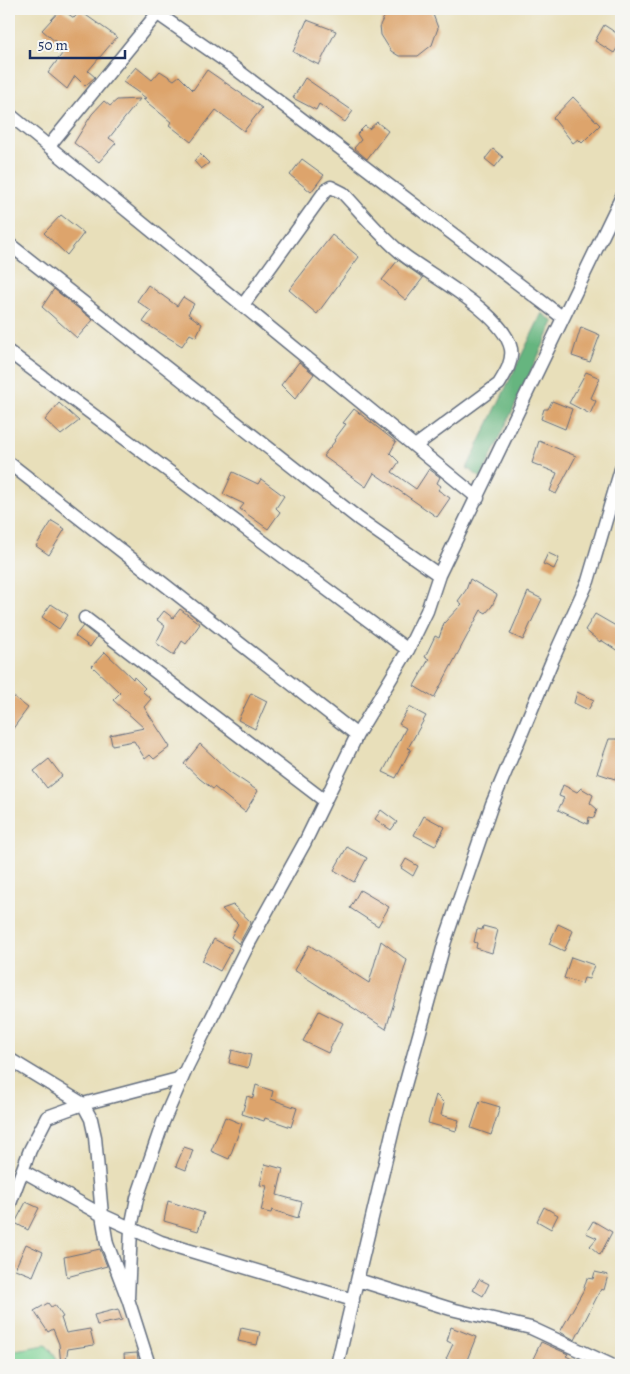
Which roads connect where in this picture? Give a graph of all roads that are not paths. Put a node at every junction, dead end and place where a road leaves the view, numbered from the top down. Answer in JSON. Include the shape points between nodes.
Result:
{"nodes":[{"id":1,"x":159,"y":10,"type":"edge"},
{"id":2,"x":9,"y":114,"type":"edge"},
{"id":3,"x":49,"y":146,"type":"junction"},
{"id":4,"x":621,"y":198,"type":"edge"},
{"id":5,"x":9,"y":244,"type":"edge"},
{"id":6,"x":243,"y":305,"type":"junction"},
{"id":7,"x":562,"y":317,"type":"junction"},
{"id":8,"x":9,"y":352,"type":"edge"},
{"id":9,"x":415,"y":446,"type":"junction"},
{"id":10,"x":9,"y":464,"type":"edge"},
{"id":11,"x":621,"y":469,"type":"edge"},
{"id":12,"x":478,"y":498,"type":"junction"},
{"id":13,"x":439,"y":574,"type":"junction"},
{"id":14,"x":85,"y":618,"type":"dead end"},
{"id":15,"x":408,"y":650,"type":"junction"},
{"id":16,"x":357,"y":735,"type":"junction"},
{"id":17,"x":325,"y":800,"type":"junction"},
{"id":18,"x":9,"y":1059,"type":"edge"},
{"id":19,"x":187,"y":1067,"type":"junction"},
{"id":20,"x":83,"y":1104,"type":"junction"},
{"id":21,"x":23,"y":1171,"type":"junction"},
{"id":22,"x":9,"y":1206,"type":"edge"},
{"id":23,"x":102,"y":1216,"type":"junction"},
{"id":24,"x":131,"y":1228,"type":"junction"},
{"id":25,"x":358,"y":1280,"type":"junction"},
{"id":26,"x":128,"y":1299,"type":"junction"},
{"id":27,"x":353,"y":1300,"type":"junction"},
{"id":28,"x":148,"y":1365,"type":"edge"},
{"id":29,"x":337,"y":1365,"type":"edge"},
{"id":30,"x":611,"y":1365,"type":"edge"}],
"edges":[{"from":1,"to":3,"type":"street"},
{"from":1,"to":7,"type":"street"},
{"from":2,"to":3,"type":"street"},
{"from":3,"to":6,"type":"street"},
{"from":4,"to":7,"type":"street"},
{"from":5,"to":13,"type":"street","via":[[359,519]]},
{"from":6,"to":9,"type":"street"},
{"from":6,"to":9,"type":"street","via":[[326,190],[331,187],[343,194],[404,255],[484,311],[503,332],[511,348],[507,372],[499,384]]},
{"from":7,"to":12,"type":"street"},
{"from":8,"to":15,"type":"street"},
{"from":9,"to":12,"type":"street"},
{"from":10,"to":16,"type":"street"},
{"from":11,"to":25,"type":"street","via":[[588,581],[496,796],[445,941],[394,1125]]},
{"from":12,"to":13,"type":"street"},
{"from":13,"to":15,"type":"street","via":[[428,610]]},
{"from":14,"to":17,"type":"street"},
{"from":15,"to":16,"type":"street"},
{"from":16,"to":17,"type":"street"},
{"from":17,"to":19,"type":"street"},
{"from":18,"to":20,"type":"street"},
{"from":19,"to":20,"type":"street","via":[[178,1080]]},
{"from":19,"to":24,"type":"street","via":[[163,1122],[137,1198]]},
{"from":20,"to":21,"type":"street","via":[[48,1117]]},
{"from":20,"to":23,"type":"street","via":[[95,1137]]},
{"from":21,"to":22,"type":"street"},
{"from":21,"to":23,"type":"street"},
{"from":23,"to":24,"type":"street"},
{"from":23,"to":26,"type":"street","via":[[107,1244]]},
{"from":24,"to":26,"type":"street"},
{"from":24,"to":27,"type":"street","via":[[190,1252]]},
{"from":25,"to":27,"type":"street"},
{"from":25,"to":30,"type":"street","via":[[451,1309],[531,1328]]},
{"from":26,"to":28,"type":"street"},
{"from":27,"to":29,"type":"street"}]}
